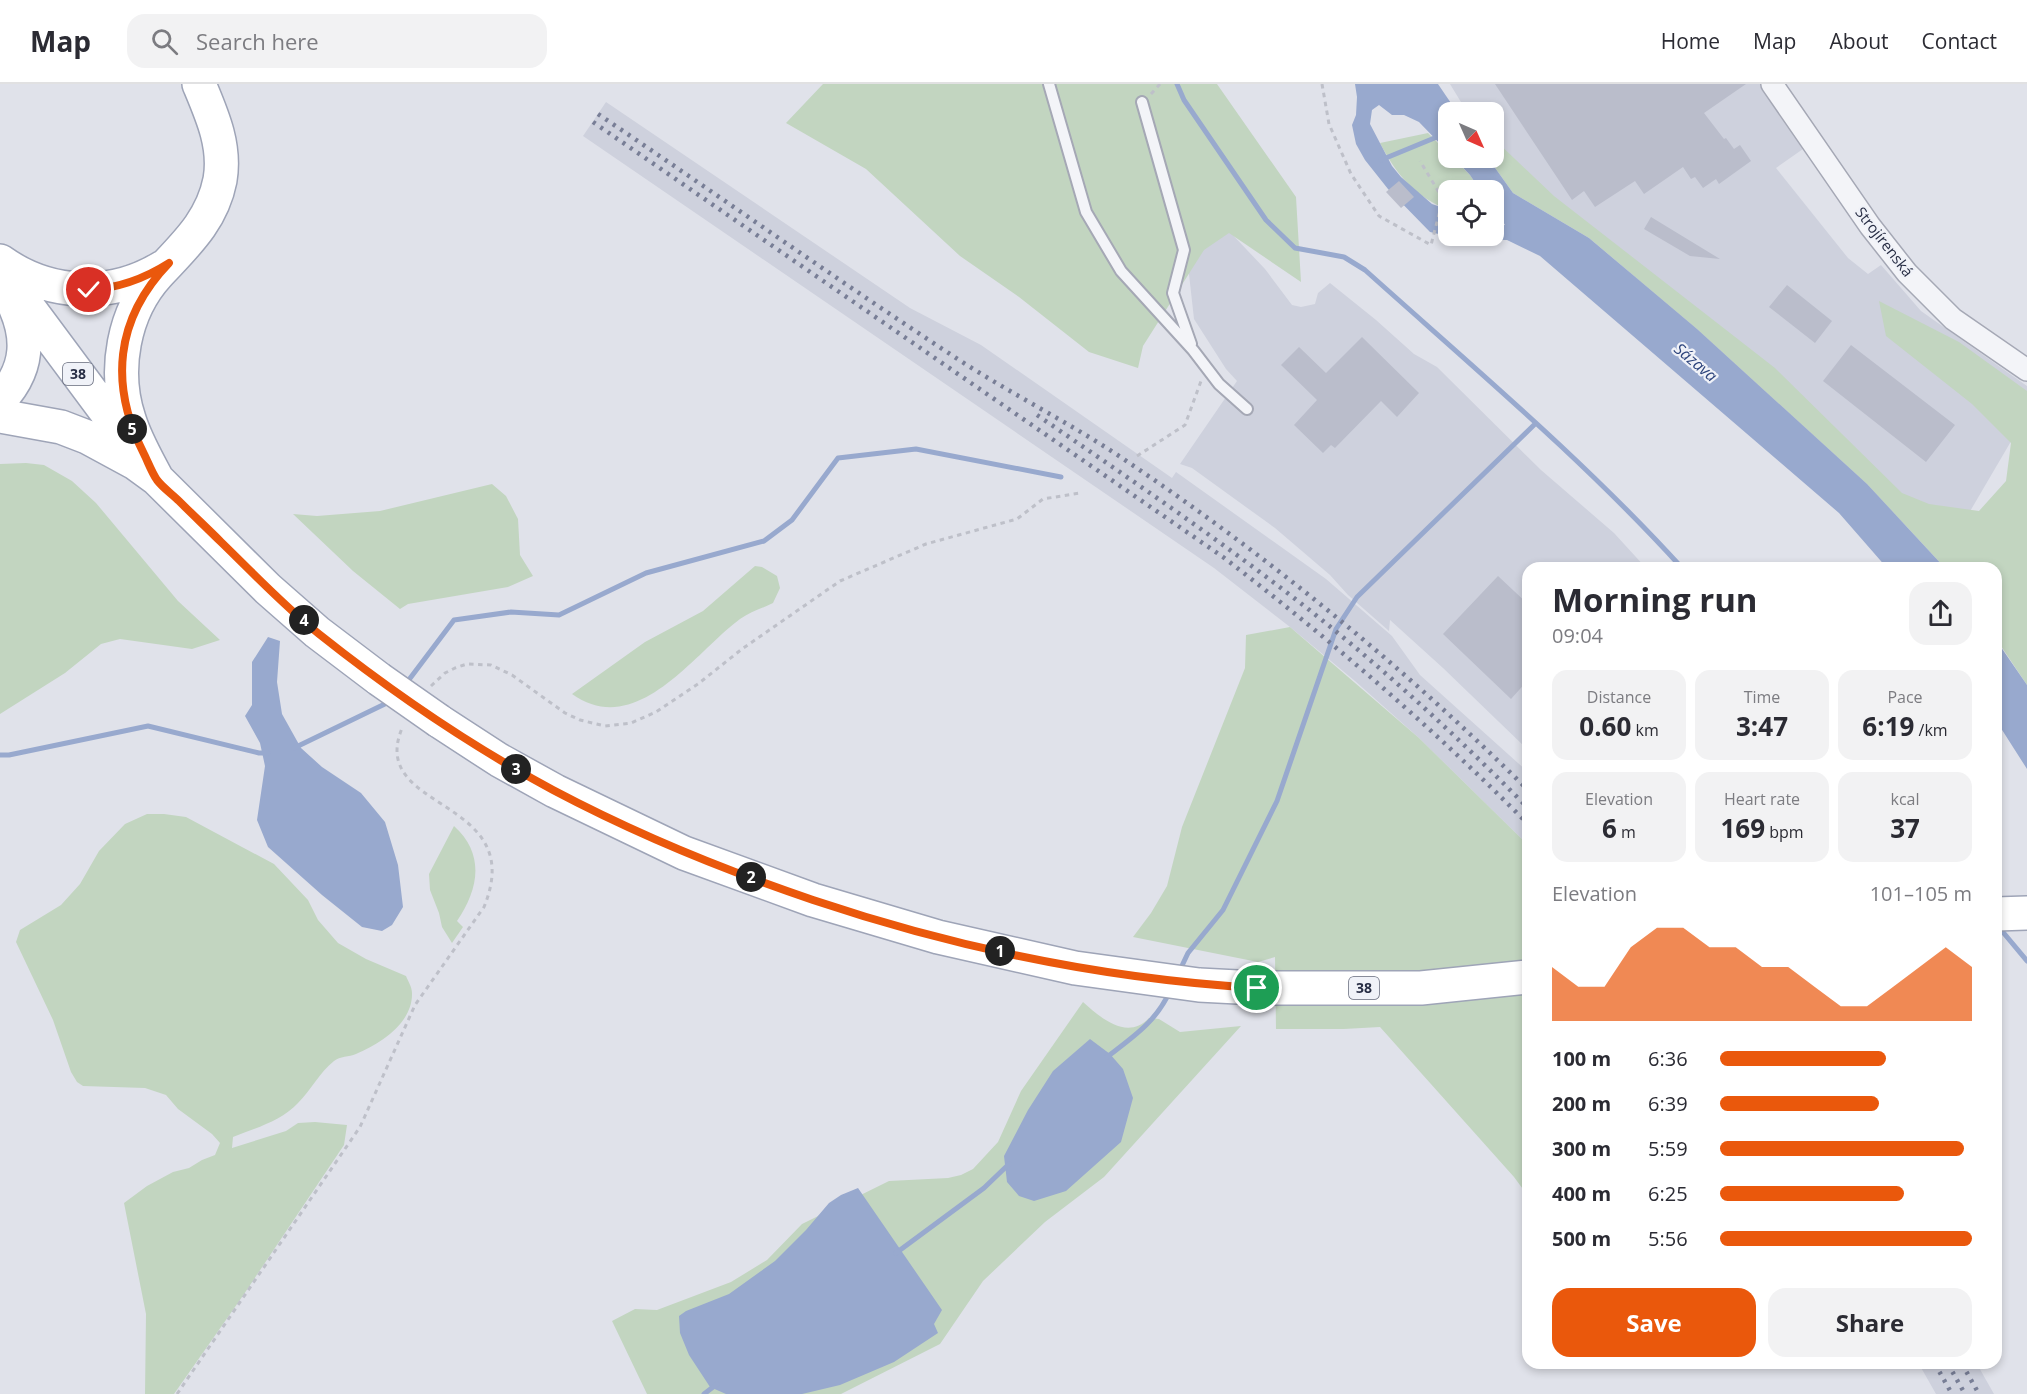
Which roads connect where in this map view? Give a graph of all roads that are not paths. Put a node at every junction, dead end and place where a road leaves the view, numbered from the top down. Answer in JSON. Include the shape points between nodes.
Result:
{"nodes":[{"id":1,"x":199,"y":84,"type":"edge"},
{"id":2,"x":1049,"y":84,"type":"edge"},
{"id":3,"x":1772,"y":84,"type":"edge"},
{"id":4,"x":1142,"y":102,"type":"dead end"},
{"id":5,"x":0,"y":261,"type":"edge"},
{"id":6,"x":169,"y":263,"type":"junction"},
{"id":7,"x":0,"y":269,"type":"edge"},
{"id":8,"x":0,"y":278,"type":"edge"},
{"id":9,"x":1193,"y":350,"type":"junction"},
{"id":10,"x":2027,"y":370,"type":"edge"},
{"id":11,"x":0,"y":400,"type":"edge"},
{"id":12,"x":1247,"y":409,"type":"dead end"},
{"id":13,"x":0,"y":416,"type":"edge"},
{"id":14,"x":157,"y":480,"type":"junction"},
{"id":15,"x":2027,"y":913,"type":"edge"},
{"id":16,"x":2002,"y":914,"type":"edge"},
{"id":17,"x":1522,"y":978,"type":"edge"}],
"edges":[{"from":1,"to":6,"type":"main road","via":[[218,134],[220,180],[205,222]]},
{"from":2,"to":9,"type":"lane","via":[[1086,212],[1121,271]]},
{"from":3,"to":10,"type":"street","name":"Strojírenská","via":[[1906,273],[1953,319]]},
{"from":4,"to":9,"type":"lane","via":[[1184,250],[1173,293]]},
{"from":5,"to":6,"type":"main road","via":[[39,282],[89,290],[139,279]]},
{"from":6,"to":14,"type":"main road","via":[[136,309],[122,364],[129,421]]},
{"from":7,"to":14,"type":"main road","number":"38"},
{"from":8,"to":11,"type":"main road","via":[[16,308],[25,342],[16,381]]},
{"from":9,"to":12,"type":"lane","via":[[1219,384]]},
{"from":13,"to":14,"type":"main road","via":[[40,422],[87,437]]},
{"from":14,"to":17,"type":"main road","number":"38","bridge":true,"via":[[268,589],[379,680],[499,760],[684,853],[803,896],[938,937],[1076,968],[1199,985],[1257,988],[1420,988]]},
{"from":15,"to":16,"type":"main road"}]}
